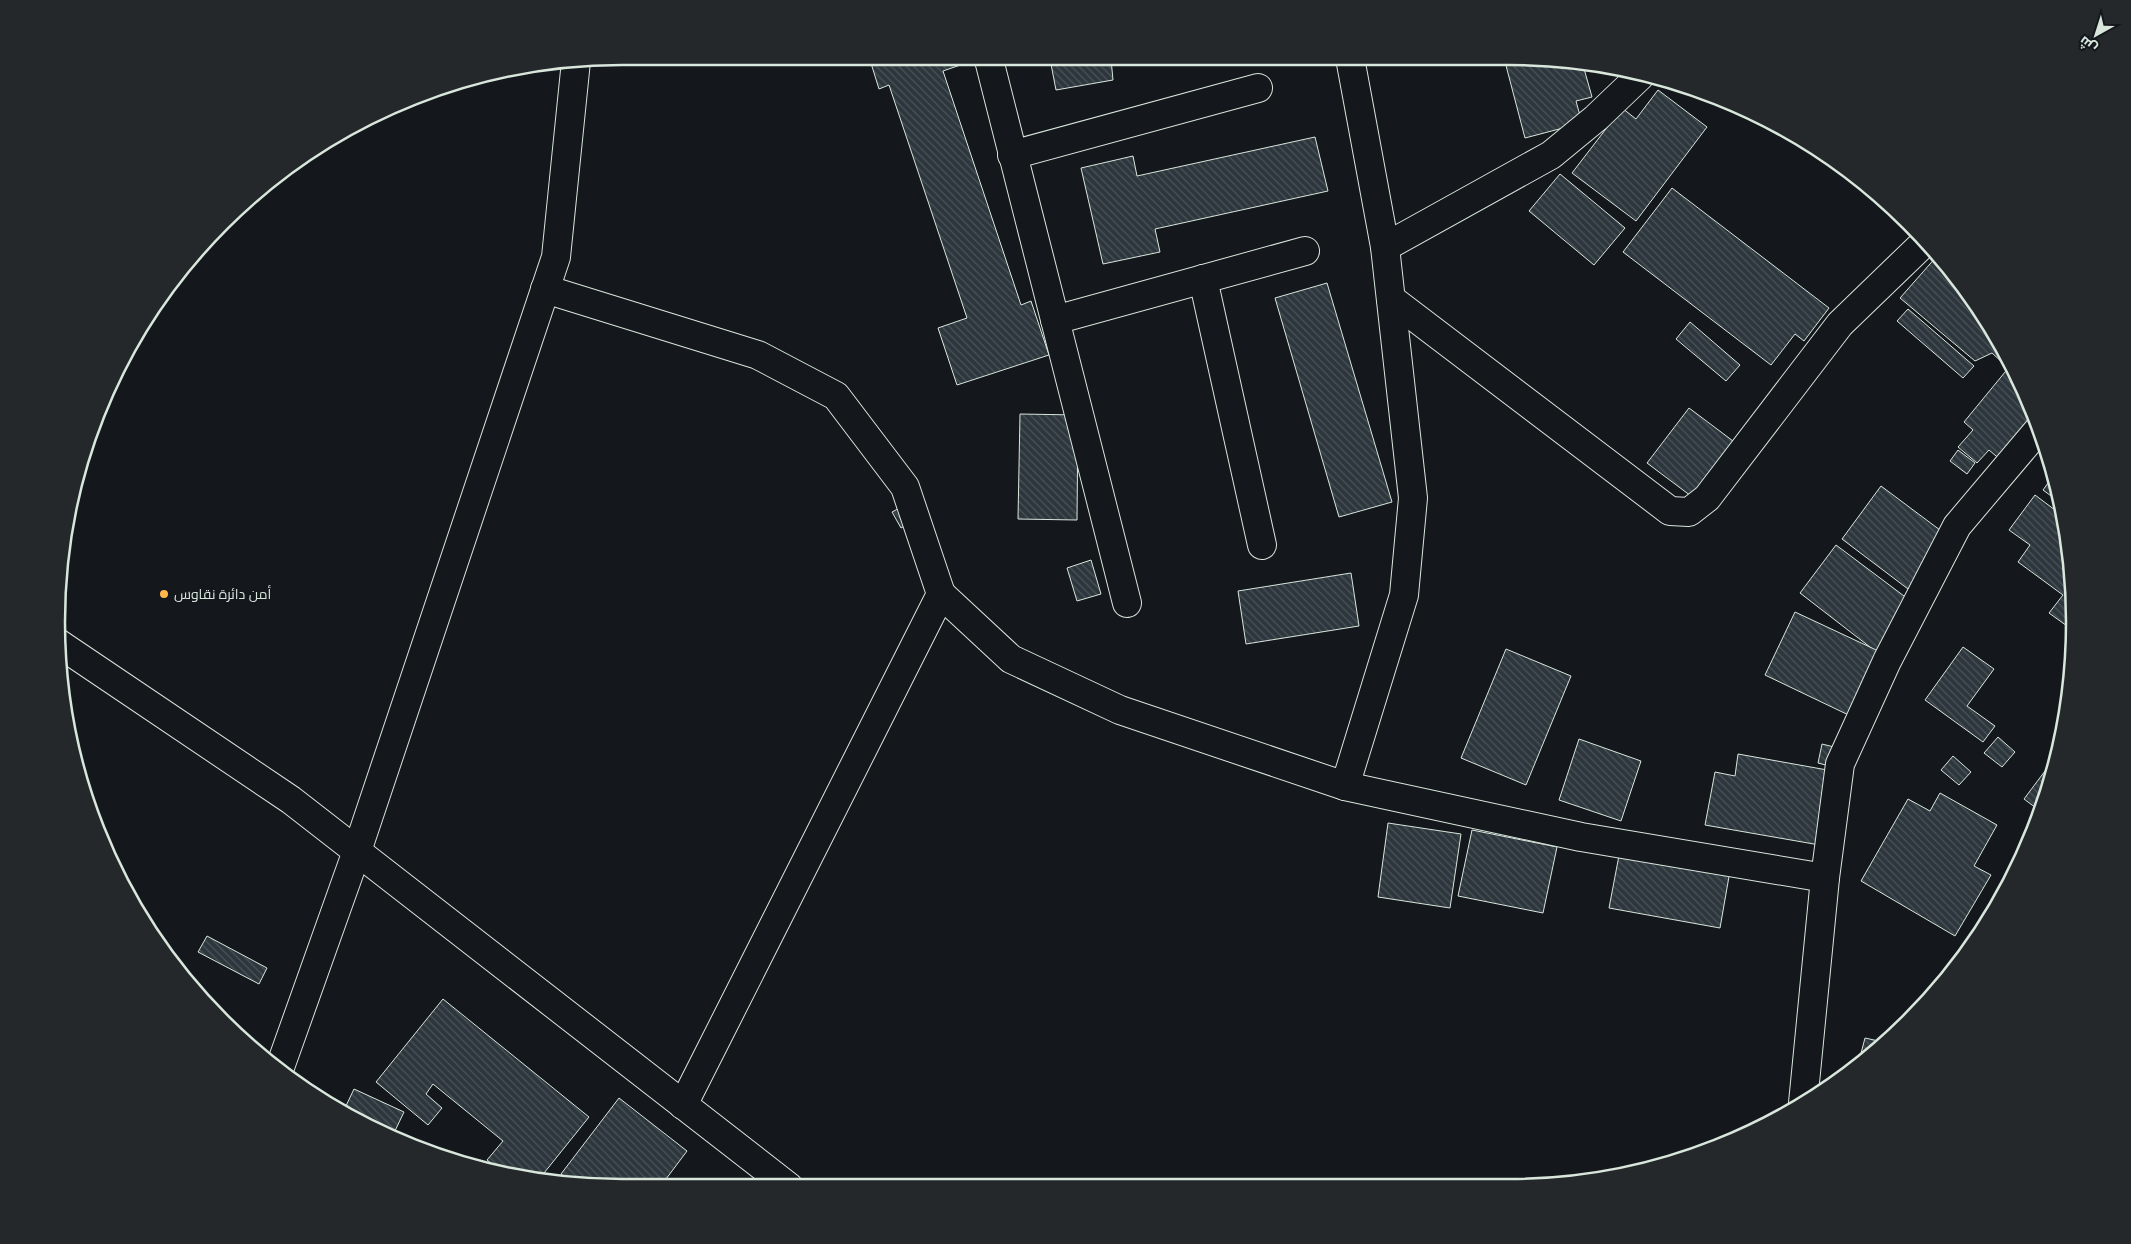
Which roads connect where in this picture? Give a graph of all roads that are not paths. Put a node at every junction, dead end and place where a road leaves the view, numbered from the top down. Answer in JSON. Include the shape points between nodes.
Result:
{"nodes":[{"id":1,"x":990,"y":65,"type":"edge"},
{"id":2,"x":1351,"y":65,"type":"edge"},
{"id":3,"x":575,"y":67,"type":"edge"},
{"id":4,"x":1636,"y":80,"type":"edge"},
{"id":5,"x":1258,"y":88,"type":"dead end"},
{"id":6,"x":1012,"y":155,"type":"junction"},
{"id":7,"x":1385,"y":247,"type":"junction"},
{"id":8,"x":1920,"y":247,"type":"edge"},
{"id":9,"x":1305,"y":251,"type":"dead end"},
{"id":10,"x":1203,"y":279,"type":"junction"},
{"id":11,"x":545,"y":289,"type":"junction"},
{"id":12,"x":1391,"y":299,"type":"junction"},
{"id":13,"x":1056,"y":320,"type":"junction"},
{"id":14,"x":2033,"y":436,"type":"edge"},
{"id":15,"x":1262,"y":545,"type":"dead end"},
{"id":16,"x":940,"y":594,"type":"junction"},
{"id":17,"x":1127,"y":603,"type":"dead end"},
{"id":18,"x":66,"y":648,"type":"edge"},
{"id":19,"x":1345,"y":786,"type":"junction"},
{"id":20,"x":357,"y":851,"type":"junction"},
{"id":21,"x":1825,"y":878,"type":"junction"},
{"id":22,"x":282,"y":1063,"type":"edge"},
{"id":23,"x":1804,"y":1094,"type":"edge"},
{"id":24,"x":684,"y":1105,"type":"junction"},
{"id":25,"x":780,"y":1179,"type":"edge"}],
"edges":[{"from":1,"to":6,"type":"street"},
{"from":2,"to":7,"type":"street"},
{"from":3,"to":11,"type":"street","via":[[556,257]]},
{"from":4,"to":7,"type":"street","via":[[1551,155]]},
{"from":5,"to":6,"type":"street"},
{"from":6,"to":13,"type":"street"},
{"from":7,"to":12,"type":"street"},
{"from":8,"to":12,"type":"street","via":[[1840,324],[1707,498],[1689,512],[1670,511]]},
{"from":9,"to":10,"type":"street"},
{"from":10,"to":13,"type":"street"},
{"from":10,"to":15,"type":"street"},
{"from":11,"to":16,"type":"street","via":[[758,355],[836,396],[905,487]]},
{"from":11,"to":20,"type":"street"},
{"from":12,"to":19,"type":"street","via":[[1413,498],[1404,594]]},
{"from":13,"to":17,"type":"street"},
{"from":14,"to":21,"type":"street","via":[[1957,526],[1887,661],[1840,764]]},
{"from":16,"to":19,"type":"street","via":[[1011,659],[1120,710]]},
{"from":16,"to":24,"type":"street"},
{"from":18,"to":20,"type":"street","via":[[291,800]]},
{"from":19,"to":21,"type":"street","via":[[1581,837]]},
{"from":20,"to":22,"type":"street"},
{"from":20,"to":24,"type":"street"},
{"from":21,"to":23,"type":"street"},
{"from":24,"to":25,"type":"street"}]}
